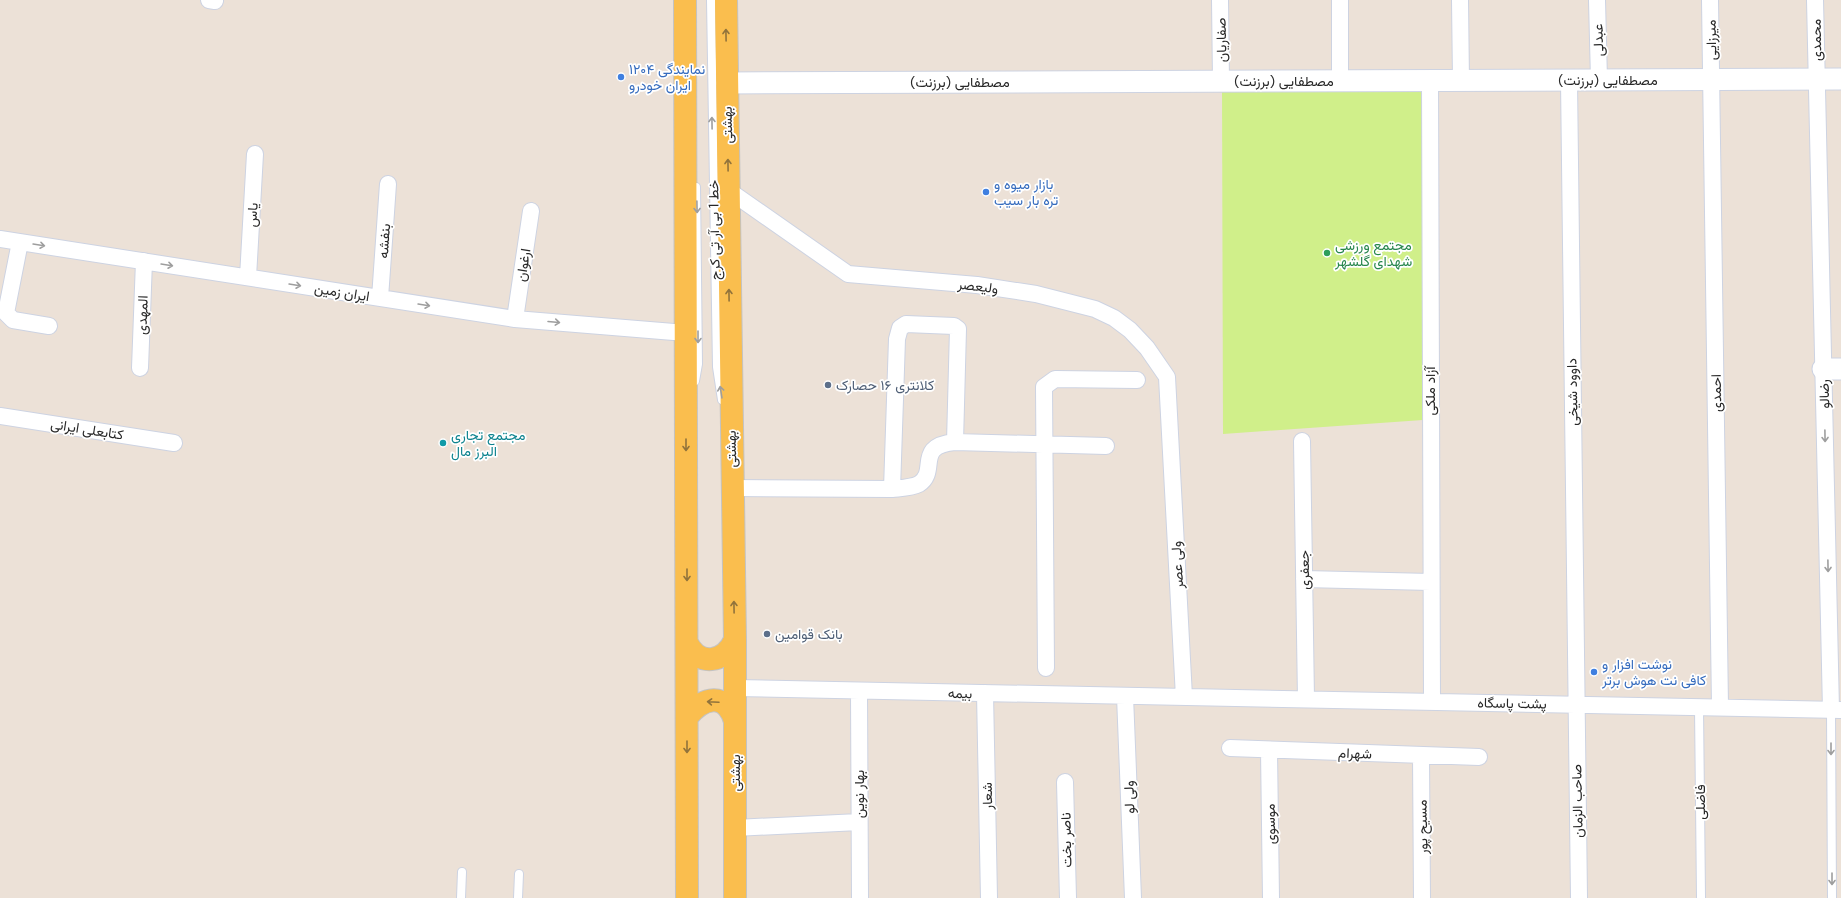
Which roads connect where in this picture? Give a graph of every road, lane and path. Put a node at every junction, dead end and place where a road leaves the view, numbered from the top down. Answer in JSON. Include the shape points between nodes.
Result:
{"nodes":[{"id":1,"x":685,"y":0,"type":"edge"},
{"id":2,"x":711,"y":0,"type":"edge"},
{"id":3,"x":726,"y":0,"type":"edge"},
{"id":4,"x":1220,"y":0,"type":"edge"},
{"id":5,"x":1340,"y":0,"type":"edge"},
{"id":6,"x":1460,"y":0,"type":"edge"},
{"id":7,"x":1597,"y":0,"type":"edge"},
{"id":8,"x":1710,"y":0,"type":"edge"},
{"id":9,"x":1816,"y":0,"type":"edge"},
{"id":10,"x":1712,"y":79,"type":"junction"},
{"id":11,"x":1816,"y":79,"type":"junction"},
{"id":12,"x":1841,"y":79,"type":"edge"},
{"id":13,"x":1569,"y":80,"type":"junction"},
{"id":14,"x":1599,"y":80,"type":"junction"},
{"id":15,"x":1221,"y":81,"type":"junction"},
{"id":16,"x":1340,"y":81,"type":"junction"},
{"id":17,"x":1430,"y":81,"type":"junction"},
{"id":18,"x":1461,"y":81,"type":"junction"},
{"id":19,"x":727,"y":83,"type":"junction"},
{"id":20,"x":255,"y":154,"type":"dead end"},
{"id":21,"x":696,"y":181,"type":"dead end"},
{"id":22,"x":388,"y":184,"type":"dead end"},
{"id":23,"x":728,"y":190,"type":"junction"},
{"id":24,"x":532,"y":211,"type":"dead end"},
{"id":25,"x":0,"y":239,"type":"edge"},
{"id":26,"x":20,"y":242,"type":"junction"},
{"id":27,"x":144,"y":261,"type":"junction"},
{"id":28,"x":248,"y":277,"type":"junction"},
{"id":29,"x":380,"y":298,"type":"junction"},
{"id":30,"x":515,"y":319,"type":"junction"},
{"id":31,"x":49,"y":326,"type":"dead end"},
{"id":32,"x":686,"y":333,"type":"junction"},
{"id":33,"x":140,"y":368,"type":"dead end"},
{"id":34,"x":1832,"y":369,"type":"edge"},
{"id":35,"x":1137,"y":380,"type":"dead end"},
{"id":36,"x":0,"y":416,"type":"edge"},
{"id":37,"x":686,"y":420,"type":"junction"},
{"id":38,"x":1171,"y":433,"type":"joint"},
{"id":39,"x":1302,"y":441,"type":"dead end"},
{"id":40,"x":955,"y":442,"type":"junction"},
{"id":41,"x":174,"y":443,"type":"dead end"},
{"id":42,"x":1044,"y":445,"type":"junction"},
{"id":43,"x":1106,"y":446,"type":"dead end"},
{"id":44,"x":732,"y":458,"type":"junction"},
{"id":45,"x":732,"y":488,"type":"junction"},
{"id":46,"x":892,"y":490,"type":"junction"},
{"id":47,"x":1304,"y":579,"type":"junction"},
{"id":48,"x":1430,"y":582,"type":"junction"},
{"id":49,"x":735,"y":640,"type":"junction"},
{"id":50,"x":687,"y":643,"type":"junction"},
{"id":51,"x":1046,"y":668,"type":"dead end"},
{"id":52,"x":735,"y":688,"type":"junction"},
{"id":53,"x":858,"y":691,"type":"junction"},
{"id":54,"x":984,"y":693,"type":"junction"},
{"id":55,"x":1125,"y":696,"type":"junction"},
{"id":56,"x":1184,"y":697,"type":"junction"},
{"id":57,"x":1306,"y":699,"type":"junction"},
{"id":58,"x":1432,"y":702,"type":"junction"},
{"id":59,"x":1575,"y":704,"type":"junction"},
{"id":60,"x":1699,"y":707,"type":"junction"},
{"id":61,"x":1720,"y":707,"type":"junction"},
{"id":62,"x":1836,"y":710,"type":"edge"},
{"id":63,"x":687,"y":717,"type":"junction"},
{"id":64,"x":735,"y":721,"type":"junction"},
{"id":65,"x":1230,"y":748,"type":"dead end"},
{"id":66,"x":1269,"y":750,"type":"junction"},
{"id":67,"x":1421,"y":755,"type":"junction"},
{"id":68,"x":1479,"y":757,"type":"dead end"},
{"id":69,"x":1065,"y":782,"type":"dead end"},
{"id":70,"x":860,"y":822,"type":"junction"},
{"id":71,"x":687,"y":834,"type":"junction"},
{"id":72,"x":735,"y":835,"type":"junction"},
{"id":73,"x":462,"y":872,"type":"dead end"},
{"id":74,"x":519,"y":874,"type":"dead end"},
{"id":75,"x":731,"y":891,"type":"edge"},
{"id":76,"x":461,"y":898,"type":"edge"},
{"id":77,"x":518,"y":898,"type":"edge"},
{"id":78,"x":687,"y":898,"type":"edge"},
{"id":79,"x":695,"y":898,"type":"edge"},
{"id":80,"x":860,"y":898,"type":"edge"},
{"id":81,"x":988,"y":898,"type":"edge"},
{"id":82,"x":1068,"y":898,"type":"edge"},
{"id":83,"x":1133,"y":898,"type":"edge"},
{"id":84,"x":1271,"y":898,"type":"edge"},
{"id":85,"x":1422,"y":898,"type":"edge"},
{"id":86,"x":1579,"y":898,"type":"edge"},
{"id":87,"x":1700,"y":898,"type":"edge"},
{"id":88,"x":1832,"y":898,"type":"edge"}],
"edges":[{"from":1,"to":32,"type":"main road"},
{"from":44,"to":2,"type":"lane","name":"خط 1 بی آر تی کرج","one_way":true,"via":[[717,367]]},
{"from":19,"to":3,"type":"main road","name":"بهشتی","one_way":true},
{"from":4,"to":15,"type":"street","name":"صفاریان"},
{"from":5,"to":16,"type":"street"},
{"from":6,"to":18,"type":"street"},
{"from":7,"to":14,"type":"street","name":"عبدلی"},
{"from":8,"to":10,"type":"street","name":"میرزایی"},
{"from":9,"to":11,"type":"street","name":"محمدی"},
{"from":10,"to":11,"type":"street","name":"مصطفایی (برزنت)"},
{"from":10,"to":14,"type":"street","name":"مصطفایی (برزنت)"},
{"from":10,"to":61,"type":"street","name":"احمدی"},
{"from":11,"to":12,"type":"street","name":"مصطفایی (برزنت)"},
{"from":11,"to":34,"type":"street","name":"رضالو"},
{"from":13,"to":14,"type":"street","name":"مصطفایی (برزنت)"},
{"from":13,"to":18,"type":"street","name":"مصطفایی (برزنت)"},
{"from":13,"to":59,"type":"street","name":"داوود شیخی"},
{"from":15,"to":16,"type":"street","name":"مصطفایی (برزنت)"},
{"from":15,"to":19,"type":"street","name":"مصطفایی (برزنت)"},
{"from":16,"to":17,"type":"street","name":"مصطفایی (برزنت)"},
{"from":17,"to":18,"type":"street","name":"مصطفایی (برزنت)"},
{"from":17,"to":48,"type":"street","name":"آزاد ملکی"},
{"from":23,"to":19,"type":"main road","name":"بهشتی","one_way":true},
{"from":20,"to":28,"type":"street","name":"یاس"},
{"from":21,"to":37,"type":"lane","name":"خط 1 بی آر تی کرج","one_way":true,"via":[[698,364]]},
{"from":22,"to":29,"type":"street","name":"بنفشه"},
{"from":23,"to":38,"type":"street","name":"ولیعصر","via":[[848,274],[977,285],[1036,294],[1095,309],[1114,318],[1147,348],[1167,377]]},
{"from":44,"to":23,"type":"main road","name":"بهشتی","one_way":true},
{"from":24,"to":30,"type":"street","name":"ارغوان"},
{"from":25,"to":26,"type":"street","name":"ایران زمین"},
{"from":26,"to":27,"type":"street","name":"ایران زمین","one_way":true},
{"from":26,"to":31,"type":"street","via":[[6,313],[13,320]]},
{"from":27,"to":28,"type":"street","name":"ایران زمین","one_way":true},
{"from":27,"to":33,"type":"street","name":"المهدی"},
{"from":28,"to":29,"type":"street","name":"ایران زمین","one_way":true},
{"from":29,"to":30,"type":"street","name":"ایران زمین","one_way":true},
{"from":30,"to":32,"type":"street","name":"ایران زمین","one_way":true},
{"from":32,"to":37,"type":"main road"},
{"from":34,"to":62,"type":"street","name":"رضالو","one_way":true},
{"from":35,"to":42,"type":"street","via":[[1056,379],[1050,382],[1044,387]]},
{"from":36,"to":41,"type":"street","name":"کتابعلی ایرانی"},
{"from":37,"to":50,"type":"main road","one_way":true},
{"from":38,"to":56,"type":"street","name":"ولی عصر"},
{"from":39,"to":47,"type":"street","name":"جعفری"},
{"from":40,"to":42,"type":"street"},
{"from":40,"to":46,"type":"street","via":[[941,444],[933,449],[925,477],[920,483]]},
{"from":40,"to":46,"type":"street","via":[[958,329],[954,326],[906,324],[900,328],[897,339]]},
{"from":42,"to":43,"type":"street"},
{"from":42,"to":51,"type":"street"},
{"from":44,"to":45,"type":"main road","name":"بهشتی"},
{"from":45,"to":46,"type":"street"},
{"from":49,"to":45,"type":"main road","name":"بهشتی","one_way":true},
{"from":47,"to":48,"type":"street"},
{"from":47,"to":57,"type":"street","name":"جعفری"},
{"from":48,"to":58,"type":"street","name":"آزاد ملکی"},
{"from":49,"to":50,"type":"main road","via":[[723,656],[709,660],[695,655]]},
{"from":49,"to":52,"type":"main road","name":"بهشتی"},
{"from":50,"to":63,"type":"main road"},
{"from":52,"to":53,"type":"street","name":"بیمه"},
{"from":52,"to":64,"type":"main road","name":"بهشتی"},
{"from":53,"to":54,"type":"street","name":"بیمه"},
{"from":53,"to":70,"type":"street","name":"بهار نوین"},
{"from":54,"to":55,"type":"street","name":"بیمه"},
{"from":54,"to":81,"type":"street","name":"شعار"},
{"from":55,"to":56,"type":"street","name":"بیمه"},
{"from":55,"to":83,"type":"street","name":"ولی لو"},
{"from":56,"to":57,"type":"street","name":"پشت پاسگاه"},
{"from":57,"to":58,"type":"street","name":"پشت پاسگاه"},
{"from":58,"to":59,"type":"street","name":"پشت پاسگاه"},
{"from":59,"to":60,"type":"street","name":"پشت پاسگاه"},
{"from":59,"to":86,"type":"street","name":"صاحب الزمان"},
{"from":60,"to":61,"type":"street","name":"پشت پاسگاه"},
{"from":60,"to":87,"type":"lane","name":"فاضلی"},
{"from":61,"to":62,"type":"street","name":"پشت پاسگاه"},
{"from":62,"to":88,"type":"lane","one_way":true},
{"from":64,"to":63,"type":"main road","one_way":true,"via":[[729,708],[716,701],[702,702]]},
{"from":63,"to":71,"type":"main road","one_way":true},
{"from":64,"to":72,"type":"main road","name":"بهشتی"},
{"from":65,"to":66,"type":"street","name":"شهرام"},
{"from":66,"to":67,"type":"street","name":"شهرام"},
{"from":66,"to":84,"type":"street","name":"موسوی"},
{"from":67,"to":68,"type":"street","name":"شهرام"},
{"from":67,"to":85,"type":"street","name":"مسیح پور"},
{"from":69,"to":82,"type":"street","name":"ناصر بخت"},
{"from":70,"to":72,"type":"street"},
{"from":70,"to":80,"type":"street","name":"بهار نوین"},
{"from":71,"to":78,"type":"main road"},
{"from":71,"to":79,"type":"lane"},
{"from":72,"to":75,"type":"main road","name":"بهشتی"},
{"from":73,"to":76,"type":"lane"},
{"from":74,"to":77,"type":"lane"}]}
